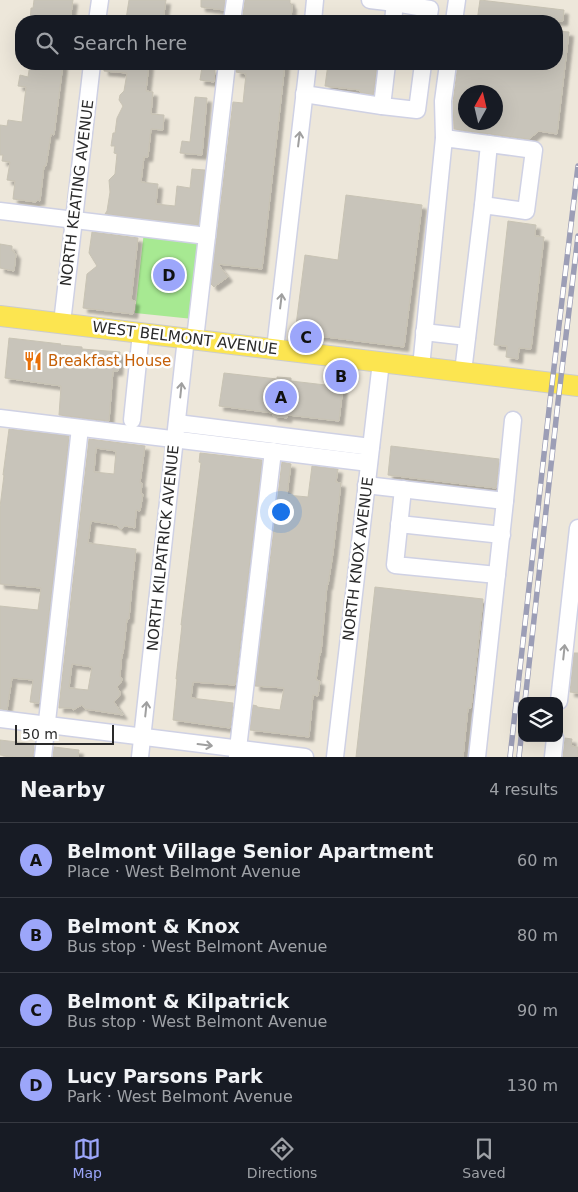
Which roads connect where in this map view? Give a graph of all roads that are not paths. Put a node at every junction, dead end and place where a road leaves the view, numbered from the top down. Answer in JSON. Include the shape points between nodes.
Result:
{"nodes":[{"id":1,"x":100,"y":0,"type":"edge"},
{"id":2,"x":235,"y":0,"type":"edge"},
{"id":3,"x":315,"y":0,"type":"edge"},
{"id":4,"x":370,"y":0,"type":"edge"},
{"id":5,"x":457,"y":0,"type":"edge"},
{"id":6,"x":395,"y":2,"type":"edge"},
{"id":7,"x":99,"y":15,"type":"edge"},
{"id":8,"x":233,"y":15,"type":"edge"},
{"id":9,"x":314,"y":15,"type":"edge"},
{"id":10,"x":394,"y":15,"type":"edge"},
{"id":11,"x":429,"y":15,"type":"edge"},
{"id":12,"x":455,"y":15,"type":"edge"},
{"id":13,"x":91,"y":70,"type":"edge"},
{"id":14,"x":226,"y":70,"type":"edge"},
{"id":15,"x":307,"y":70,"type":"edge"},
{"id":16,"x":387,"y":70,"type":"edge"},
{"id":17,"x":421,"y":70,"type":"edge"},
{"id":18,"x":447,"y":70,"type":"edge"},
{"id":19,"x":304,"y":94,"type":"junction"},
{"id":20,"x":382,"y":106,"type":"junction"},
{"id":21,"x":444,"y":138,"type":"junction"},
{"id":22,"x":489,"y":144,"type":"junction"},
{"id":23,"x":483,"y":205,"type":"junction"},
{"id":24,"x":0,"y":211,"type":"edge"},
{"id":25,"x":74,"y":220,"type":"junction"},
{"id":26,"x":207,"y":236,"type":"junction"},
{"id":27,"x":0,"y":316,"type":"edge"},
{"id":28,"x":62,"y":323,"type":"junction"},
{"id":29,"x":141,"y":332,"type":"junction"},
{"id":30,"x":424,"y":332,"type":"junction"},
{"id":31,"x":467,"y":337,"type":"junction"},
{"id":32,"x":190,"y":339,"type":"junction"},
{"id":33,"x":275,"y":349,"type":"junction"},
{"id":34,"x":381,"y":362,"type":"junction"},
{"id":35,"x":421,"y":367,"type":"junction"},
{"id":36,"x":463,"y":372,"type":"junction"},
{"id":37,"x":578,"y":386,"type":"edge"},
{"id":38,"x":0,"y":418,"type":"edge"},
{"id":39,"x":132,"y":420,"type":"dead end"},
{"id":40,"x":513,"y":420,"type":"dead end"},
{"id":41,"x":80,"y":428,"type":"junction"},
{"id":42,"x":176,"y":431,"type":"junction"},
{"id":43,"x":273,"y":451,"type":"junction"},
{"id":44,"x":370,"y":455,"type":"junction"},
{"id":45,"x":366,"y":485,"type":"junction"},
{"id":46,"x":403,"y":489,"type":"junction"},
{"id":47,"x":505,"y":501,"type":"junction"},
{"id":48,"x":399,"y":524,"type":"junction"},
{"id":49,"x":578,"y":528,"type":"edge"},
{"id":50,"x":502,"y":535,"type":"junction"},
{"id":51,"x":497,"y":575,"type":"junction"},
{"id":52,"x":559,"y":697,"type":"edge"},
{"id":53,"x":0,"y":719,"type":"edge"},
{"id":54,"x":47,"y":725,"type":"junction"},
{"id":55,"x":143,"y":737,"type":"junction"},
{"id":56,"x":555,"y":742,"type":"edge"},
{"id":57,"x":238,"y":753,"type":"edge"},
{"id":58,"x":43,"y":757,"type":"edge"},
{"id":59,"x":140,"y":757,"type":"edge"},
{"id":60,"x":305,"y":757,"type":"edge"},
{"id":61,"x":335,"y":757,"type":"edge"},
{"id":62,"x":477,"y":757,"type":"edge"},
{"id":63,"x":553,"y":757,"type":"edge"}],
"edges":[{"from":1,"to":7,"type":"street"},
{"from":2,"to":8,"type":"street"},
{"from":3,"to":9,"type":"street"},
{"from":4,"to":6,"type":"street"},
{"from":5,"to":12,"type":"street"},
{"from":6,"to":10,"type":"street"},
{"from":6,"to":11,"type":"street","via":[[430,8]]},
{"from":13,"to":25,"type":"street","name":"NORTH KEATING AVENUE"},
{"from":14,"to":26,"type":"street","name":"NORTH KILPATRICK AVENUE"},
{"from":15,"to":19,"type":"street"},
{"from":16,"to":20,"type":"street"},
{"from":17,"to":20,"type":"street","via":[[417,110]]},
{"from":18,"to":21,"type":"street","via":[[443,101]]},
{"from":19,"to":20,"type":"street"},
{"from":33,"to":19,"type":"street","one_way":true},
{"from":21,"to":22,"type":"street"},
{"from":21,"to":30,"type":"street"},
{"from":22,"to":23,"type":"street"},
{"from":22,"to":23,"type":"street","via":[[534,150],[526,211]]},
{"from":23,"to":31,"type":"street"},
{"from":24,"to":25,"type":"street"},
{"from":25,"to":26,"type":"street"},
{"from":25,"to":28,"type":"street","name":"NORTH KEATING AVENUE"},
{"from":26,"to":32,"type":"street","name":"NORTH KILPATRICK AVENUE"},
{"from":27,"to":28,"type":"main road","name":"WEST BELMONT AVENUE"},
{"from":28,"to":29,"type":"main road","name":"WEST BELMONT AVENUE"},
{"from":29,"to":32,"type":"main road","name":"WEST BELMONT AVENUE"},
{"from":29,"to":39,"type":"street"},
{"from":30,"to":31,"type":"street"},
{"from":30,"to":35,"type":"street"},
{"from":31,"to":36,"type":"street"},
{"from":32,"to":33,"type":"main road","name":"WEST BELMONT AVENUE"},
{"from":42,"to":32,"type":"street","name":"NORTH KILPATRICK AVENUE","one_way":true},
{"from":33,"to":34,"type":"main road","name":"WEST BELMONT AVENUE"},
{"from":34,"to":35,"type":"main road","name":"WEST BELMONT AVENUE"},
{"from":34,"to":44,"type":"street","name":"NORTH KNOX AVENUE"},
{"from":35,"to":36,"type":"main road","name":"WEST BELMONT AVENUE"},
{"from":36,"to":37,"type":"main road","name":"WEST BELMONT AVENUE"},
{"from":38,"to":41,"type":"street"},
{"from":40,"to":47,"type":"street"},
{"from":41,"to":42,"type":"street"},
{"from":41,"to":54,"type":"street"},
{"from":42,"to":43,"type":"street"},
{"from":42,"to":44,"type":"street"},
{"from":55,"to":42,"type":"street","name":"NORTH KILPATRICK AVENUE","one_way":true},
{"from":43,"to":44,"type":"street"},
{"from":43,"to":57,"type":"street"},
{"from":44,"to":45,"type":"street","name":"NORTH KNOX AVENUE"},
{"from":45,"to":46,"type":"street"},
{"from":45,"to":61,"type":"street","name":"NORTH KNOX AVENUE"},
{"from":46,"to":47,"type":"street"},
{"from":46,"to":48,"type":"street"},
{"from":47,"to":50,"type":"street"},
{"from":48,"to":50,"type":"street"},
{"from":48,"to":51,"type":"street","via":[[395,565]]},
{"from":52,"to":49,"type":"street","one_way":true},
{"from":50,"to":51,"type":"street"},
{"from":51,"to":62,"type":"street"},
{"from":53,"to":54,"type":"street"},
{"from":54,"to":55,"type":"street"},
{"from":54,"to":58,"type":"street"},
{"from":55,"to":57,"type":"street","one_way":true},
{"from":55,"to":59,"type":"street","name":"NORTH KILPATRICK AVENUE"},
{"from":56,"to":63,"type":"street"},
{"from":57,"to":60,"type":"street"}]}
